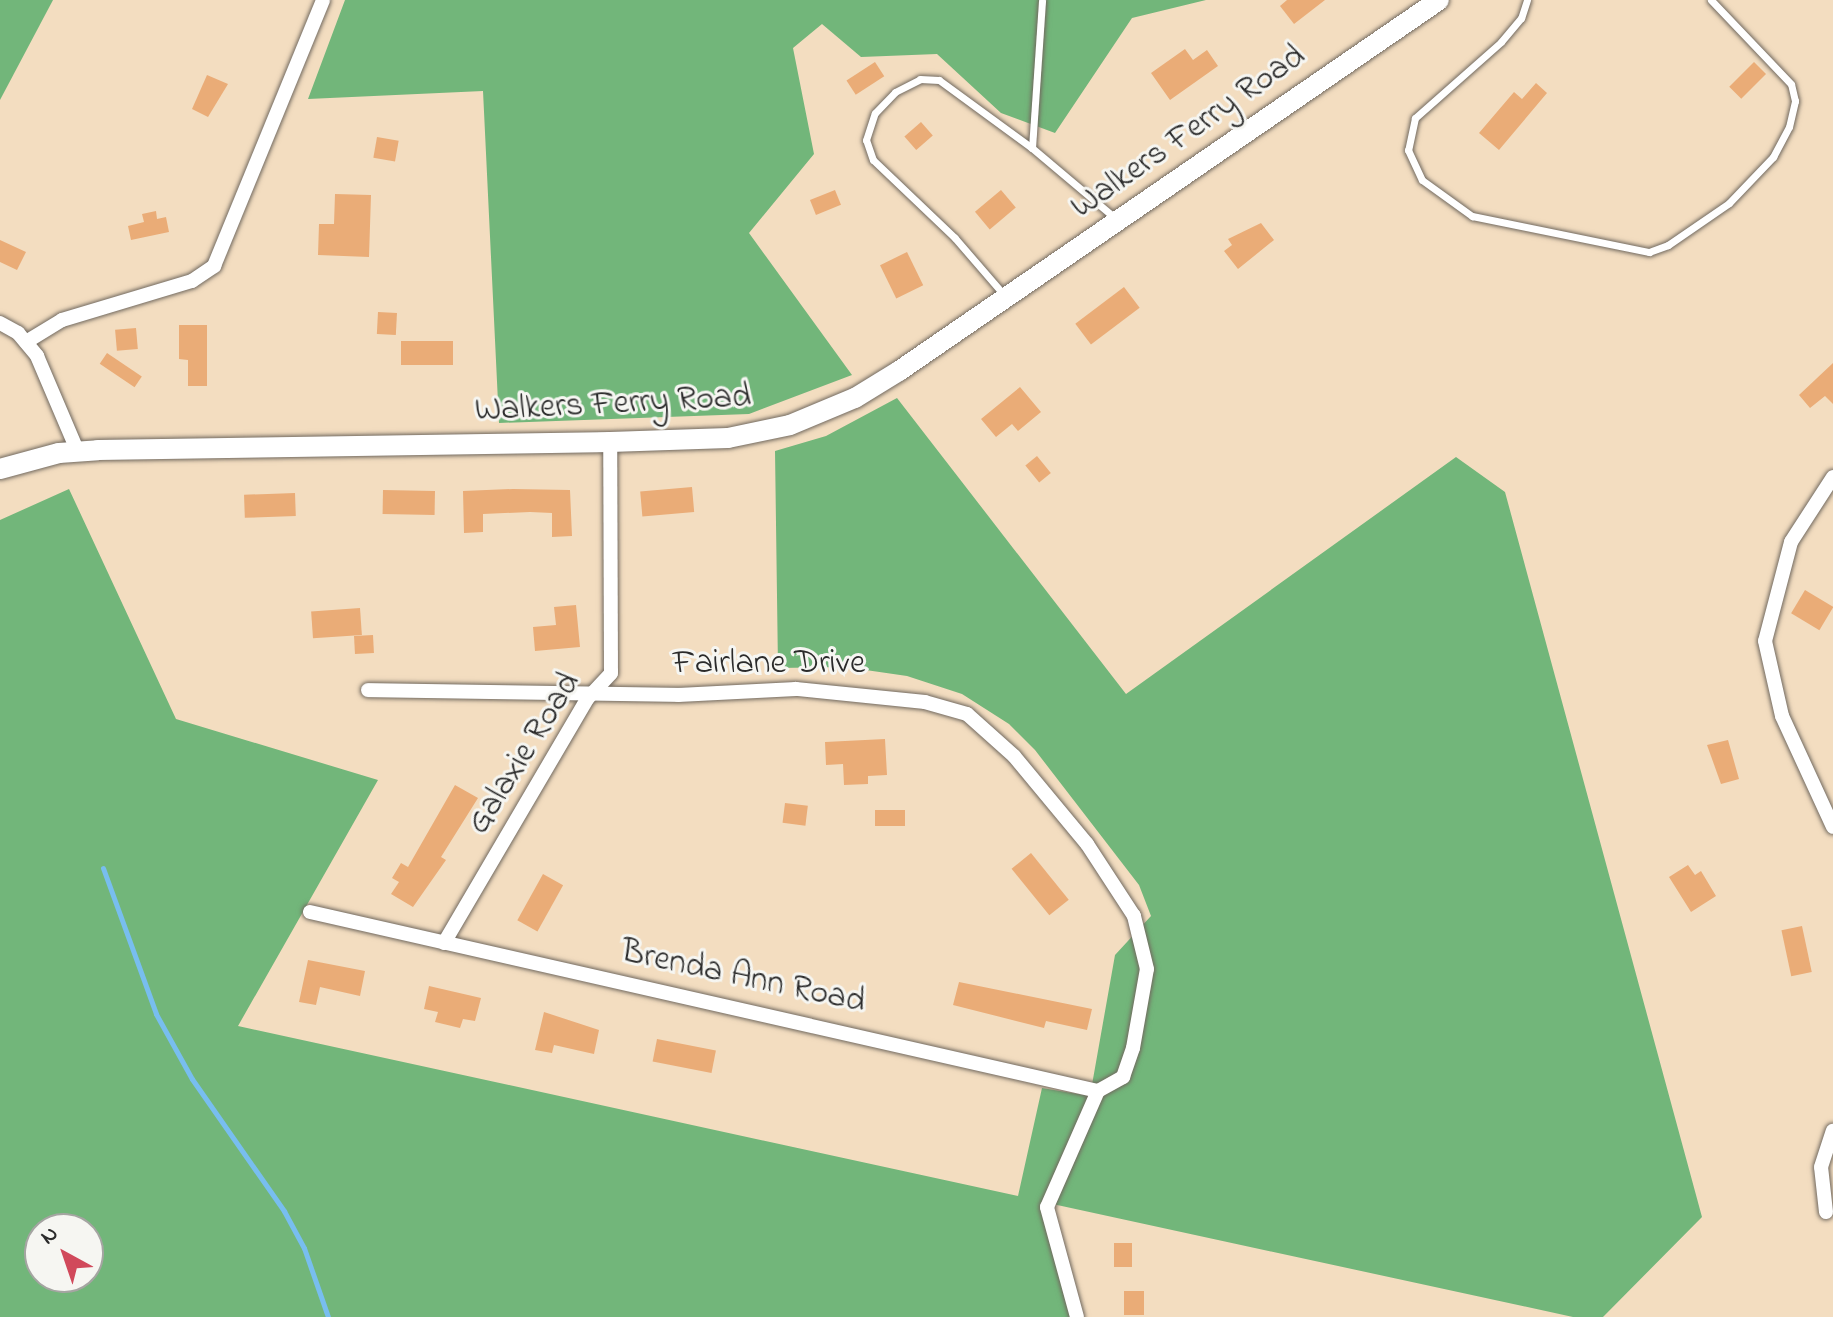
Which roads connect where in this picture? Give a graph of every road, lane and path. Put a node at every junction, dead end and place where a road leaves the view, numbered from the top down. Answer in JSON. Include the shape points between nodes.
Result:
{"nodes":[{"id":1,"x":323,"y":0,"type":"edge"},
{"id":2,"x":1042,"y":0,"type":"edge"},
{"id":3,"x":1439,"y":0,"type":"edge"},
{"id":4,"x":1527,"y":0,"type":"edge"},
{"id":5,"x":1711,"y":0,"type":"edge"},
{"id":6,"x":1032,"y":148,"type":"junction"},
{"id":7,"x":1118,"y":221,"type":"junction"},
{"id":8,"x":1007,"y":298,"type":"junction"},
{"id":9,"x":0,"y":323,"type":"edge"},
{"id":10,"x":26,"y":342,"type":"junction"},
{"id":11,"x":610,"y":442,"type":"junction"},
{"id":12,"x":78,"y":452,"type":"junction"},
{"id":13,"x":0,"y":469,"type":"edge"},
{"id":14,"x":1833,"y":477,"type":"edge"},
{"id":15,"x":368,"y":690,"type":"dead end"},
{"id":16,"x":594,"y":692,"type":"junction"},
{"id":17,"x":1833,"y":827,"type":"edge"},
{"id":18,"x":310,"y":912,"type":"dead end"},
{"id":19,"x":444,"y":943,"type":"junction"},
{"id":20,"x":1098,"y":1091,"type":"junction"},
{"id":21,"x":1833,"y":1131,"type":"edge"},
{"id":22,"x":1826,"y":1212,"type":"dead end"},
{"id":23,"x":1077,"y":1317,"type":"edge"}],
"edges":[{"from":1,"to":10,"type":"street","via":[[214,266],[192,281],[62,320]]},
{"from":2,"to":6,"type":"lane"},
{"from":3,"to":7,"type":"street","name":"Walkers Ferry Road"},
{"from":4,"to":5,"type":"lane","via":[[1521,18],[1501,42],[1415,118],[1408,150],[1422,180],[1472,216],[1649,252],[1729,203],[1773,157],[1792,114],[1791,84]]},
{"from":6,"to":7,"type":"lane"},
{"from":6,"to":8,"type":"lane","via":[[939,80],[920,79],[895,92],[875,113],[866,140],[873,160],[955,238]]},
{"from":7,"to":8,"type":"street","name":"Walkers Ferry Road"},
{"from":8,"to":11,"type":"street","name":"Walkers Ferry Road","via":[[899,371],[822,414],[728,438]]},
{"from":9,"to":10,"type":"street"},
{"from":10,"to":12,"type":"street","via":[[42,365]]},
{"from":11,"to":12,"type":"street","name":"Walkers Ferry Road"},
{"from":11,"to":16,"type":"street","name":"Galaxie Road","via":[[612,664],[609,678]]},
{"from":12,"to":13,"type":"street","name":"Walkers Ferry Road"},
{"from":14,"to":17,"type":"street","via":[[1791,542],[1765,641],[1782,716]]},
{"from":15,"to":16,"type":"street","name":"Fairlane Drive"},
{"from":16,"to":19,"type":"street","name":"Galaxie Road"},
{"from":16,"to":20,"type":"street","name":"Fairlane Drive","via":[[855,692],[967,714],[1014,756],[1087,844],[1134,916],[1147,969],[1135,1042],[1123,1077]]},
{"from":18,"to":19,"type":"street","name":"Brenda Ann Road"},
{"from":19,"to":20,"type":"street","name":"Brenda Ann Road"},
{"from":20,"to":23,"type":"street","via":[[1047,1207]]},
{"from":21,"to":22,"type":"street","via":[[1821,1167]]}]}
